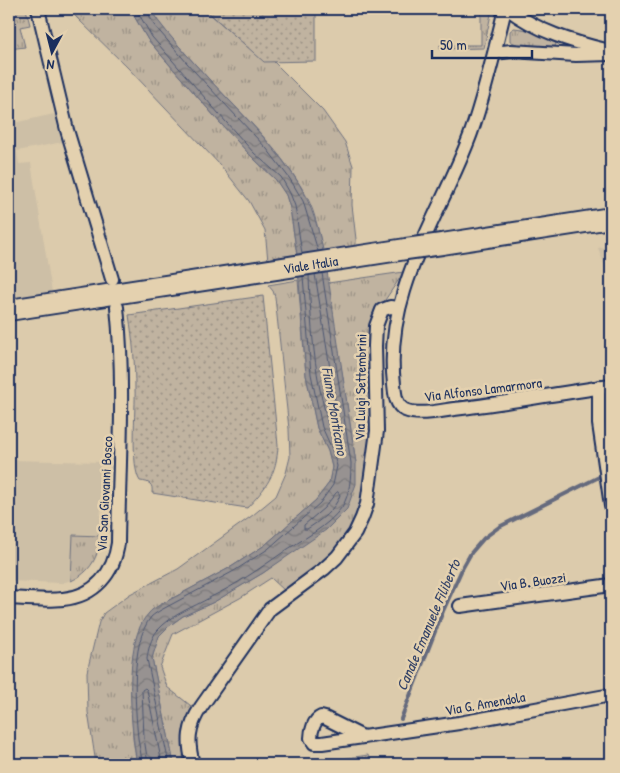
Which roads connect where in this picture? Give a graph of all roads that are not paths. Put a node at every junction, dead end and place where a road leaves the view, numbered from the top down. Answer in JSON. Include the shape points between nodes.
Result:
{"nodes":[{"id":1,"x":38,"y":9,"type":"edge"},
{"id":2,"x":507,"y":9,"type":"edge"},
{"id":3,"x":495,"y":52,"type":"junction"},
{"id":4,"x":611,"y":53,"type":"edge"},
{"id":5,"x":611,"y":218,"type":"edge"},
{"id":6,"x":112,"y":279,"type":"dead end"},
{"id":7,"x":117,"y":308,"type":"dead end"},
{"id":8,"x":399,"y":308,"type":"junction"},
{"id":9,"x":9,"y":310,"type":"edge"},
{"id":10,"x":605,"y":387,"type":"edge"},
{"id":11,"x":611,"y":506,"type":"edge"},
{"id":12,"x":611,"y":585,"type":"edge"},
{"id":13,"x":9,"y":598,"type":"edge"},
{"id":14,"x":460,"y":606,"type":"dead end"},
{"id":15,"x":611,"y":695,"type":"edge"},
{"id":16,"x":363,"y":737,"type":"dead end"},
{"id":17,"x":193,"y":764,"type":"edge"}],
"edges":[{"from":1,"to":6,"type":"street","via":[[67,130]]},
{"from":2,"to":3,"type":"street"},
{"from":2,"to":4,"type":"street","via":[[556,35]]},
{"from":3,"to":4,"type":"street","via":[[576,56]]},
{"from":3,"to":8,"type":"street","via":[[470,134],[409,276]]},
{"from":5,"to":9,"type":"main road","name":"Viale Italia","bridge":true},
{"from":7,"to":13,"type":"street","name":"Via San Giovanni Bosco","via":[[122,410],[115,560],[108,574],[81,595],[62,600]]},
{"from":8,"to":10,"type":"street","name":"Via Alfonso Lamarmora","via":[[393,354],[394,379],[396,400],[406,410],[431,412],[470,408]]},
{"from":8,"to":17,"type":"street","name":"Via Luigi Settembrini","via":[[382,310],[376,326],[377,431],[367,504],[362,518],[337,557],[270,609],[202,706],[190,728]]},
{"from":10,"to":11,"type":"street","via":[[599,424]]},
{"from":12,"to":14,"type":"street","name":"Via B. Buozzi"},
{"from":15,"to":16,"type":"street","name":"Via G. Amendola"}]}
